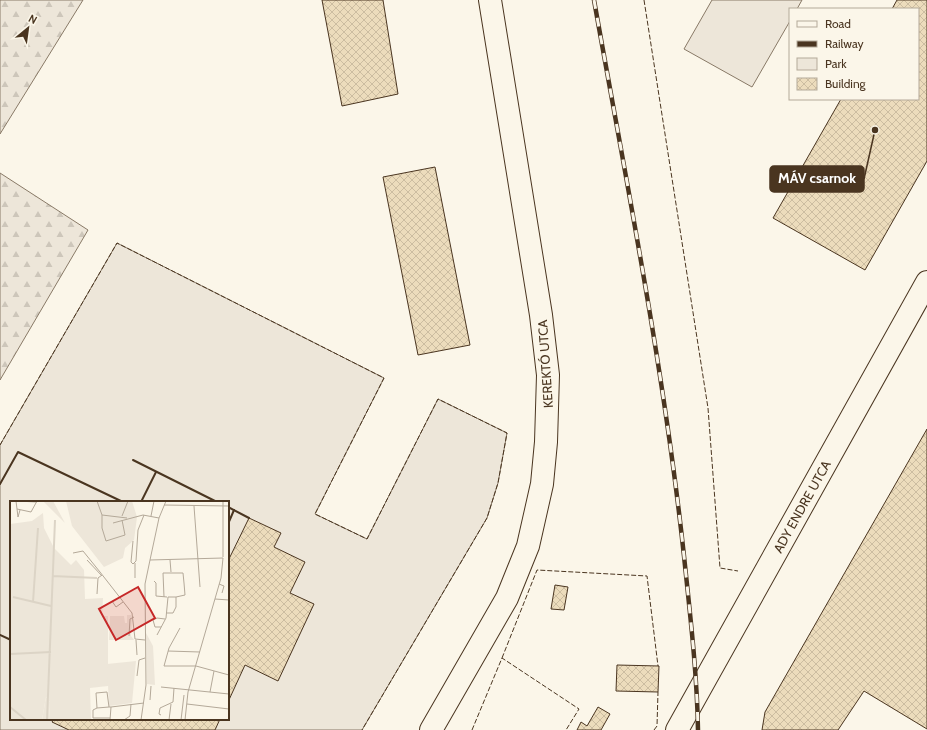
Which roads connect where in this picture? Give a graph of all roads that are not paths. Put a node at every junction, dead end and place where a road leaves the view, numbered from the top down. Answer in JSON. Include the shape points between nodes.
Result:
{"nodes":[{"id":1,"x":490,"y":0,"type":"edge"},
{"id":2,"x":927,"y":282,"type":"edge"},
{"id":3,"x":431,"y":730,"type":"edge"},
{"id":4,"x":677,"y":730,"type":"edge"}],
"edges":[{"from":1,"to":3,"type":"street","name":"KEREKTÓ UTCA","via":[[541,314],[548,375],[546,442],[542,484],[528,546],[507,598]]},
{"from":2,"to":4,"type":"street","name":"ADY ENDRE UTCA"}]}
